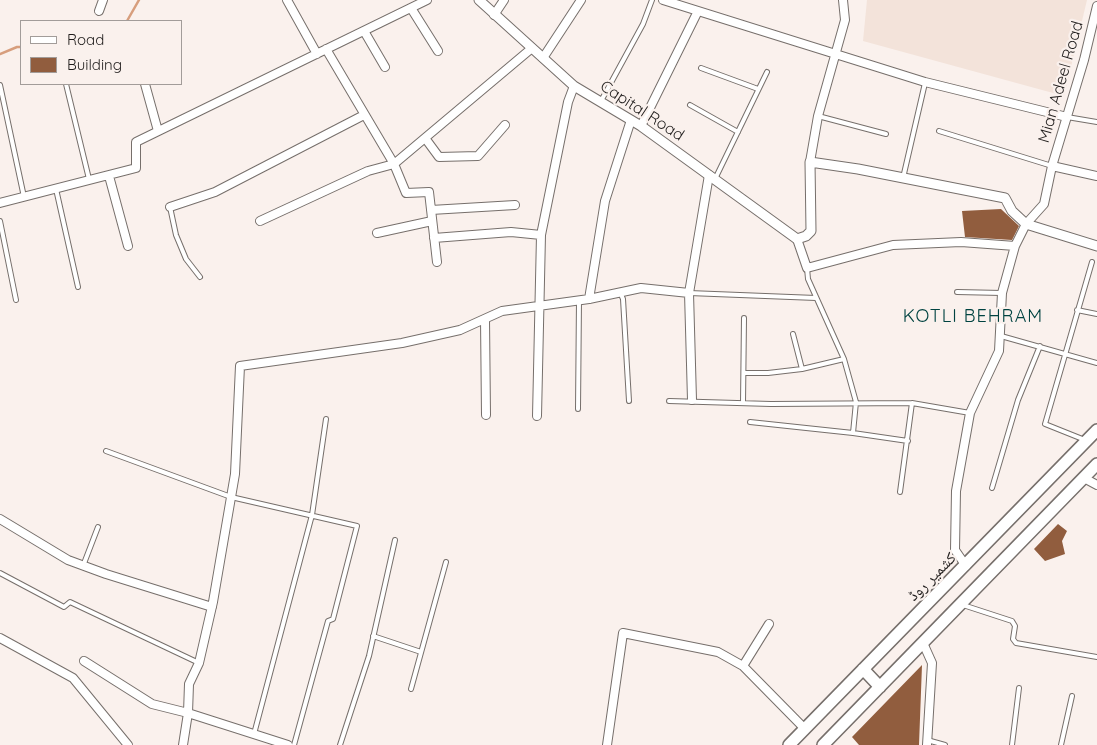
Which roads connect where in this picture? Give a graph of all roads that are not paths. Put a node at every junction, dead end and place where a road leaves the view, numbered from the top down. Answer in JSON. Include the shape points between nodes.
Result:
{"nodes":[{"id":1,"x":103,"y":0,"type":"edge"},
{"id":2,"x":287,"y":0,"type":"edge"},
{"id":3,"x":427,"y":0,"type":"edge"},
{"id":4,"x":479,"y":0,"type":"edge"},
{"id":5,"x":504,"y":0,"type":"edge"},
{"id":6,"x":581,"y":0,"type":"edge"},
{"id":7,"x":652,"y":0,"type":"edge"},
{"id":8,"x":663,"y":0,"type":"edge"},
{"id":9,"x":843,"y":0,"type":"edge"},
{"id":10,"x":1097,"y":6,"type":"edge"},
{"id":11,"x":412,"y":8,"type":"junction"},
{"id":12,"x":99,"y":11,"type":"dead end"},
{"id":13,"x":698,"y":11,"type":"junction"},
{"id":14,"x":494,"y":15,"type":"junction"},
{"id":15,"x":364,"y":31,"type":"junction"},
{"id":16,"x":532,"y":48,"type":"junction"},
{"id":17,"x":326,"y":49,"type":"junction"},
{"id":18,"x":438,"y":51,"type":"dead end"},
{"id":19,"x":836,"y":53,"type":"junction"},
{"id":20,"x":317,"y":54,"type":"junction"},
{"id":21,"x":543,"y":58,"type":"junction"},
{"id":22,"x":385,"y":67,"type":"dead end"},
{"id":23,"x":701,"y":68,"type":"dead end"},
{"id":24,"x":767,"y":72,"type":"dead end"},
{"id":25,"x":925,"y":82,"type":"junction"},
{"id":26,"x":0,"y":85,"type":"edge"},
{"id":27,"x":66,"y":85,"type":"edge"},
{"id":28,"x":145,"y":85,"type":"edge"},
{"id":29,"x":574,"y":86,"type":"junction"},
{"id":30,"x":758,"y":89,"type":"junction"},
{"id":31,"x":601,"y":101,"type":"junction"},
{"id":32,"x":690,"y":105,"type":"dead end"},
{"id":33,"x":364,"y":115,"type":"junction"},
{"id":34,"x":818,"y":116,"type":"junction"},
{"id":35,"x":1067,"y":117,"type":"junction"},
{"id":36,"x":631,"y":120,"type":"junction"},
{"id":37,"x":1097,"y":122,"type":"edge"},
{"id":38,"x":505,"y":124,"type":"dead end"},
{"id":39,"x":640,"y":126,"type":"junction"},
{"id":40,"x":158,"y":131,"type":"junction"},
{"id":41,"x":939,"y":131,"type":"dead end"},
{"id":42,"x":738,"y":132,"type":"junction"},
{"id":43,"x":886,"y":134,"type":"dead end"},
{"id":44,"x":425,"y":138,"type":"junction"},
{"id":45,"x":810,"y":162,"type":"junction"},
{"id":46,"x":394,"y":164,"type":"junction"},
{"id":47,"x":1052,"y":166,"type":"junction"},
{"id":48,"x":109,"y":176,"type":"junction"},
{"id":49,"x":1097,"y":176,"type":"edge"},
{"id":50,"x":712,"y":177,"type":"junction"},
{"id":51,"x":903,"y":178,"type":"junction"},
{"id":52,"x":89,"y":181,"type":"junction"},
{"id":53,"x":56,"y":189,"type":"junction"},
{"id":54,"x":24,"y":197,"type":"junction"},
{"id":55,"x":0,"y":203,"type":"edge"},
{"id":56,"x":515,"y":205,"type":"dead end"},
{"id":57,"x":170,"y":207,"type":"joint"},
{"id":58,"x":431,"y":210,"type":"junction"},
{"id":59,"x":0,"y":221,"type":"edge"},
{"id":60,"x":260,"y":221,"type":"dead end"},
{"id":61,"x":432,"y":221,"type":"junction"},
{"id":62,"x":1026,"y":224,"type":"junction"},
{"id":63,"x":377,"y":233,"type":"dead end"},
{"id":64,"x":541,"y":235,"type":"junction"},
{"id":65,"x":434,"y":238,"type":"junction"},
{"id":66,"x":797,"y":239,"type":"junction"},
{"id":67,"x":128,"y":246,"type":"dead end"},
{"id":68,"x":1015,"y":246,"type":"junction"},
{"id":69,"x":1097,"y":246,"type":"edge"},
{"id":70,"x":437,"y":262,"type":"dead end"},
{"id":71,"x":1092,"y":262,"type":"dead end"},
{"id":72,"x":807,"y":268,"type":"junction"},
{"id":73,"x":200,"y":278,"type":"dead end"},
{"id":74,"x":78,"y":287,"type":"dead end"},
{"id":75,"x":620,"y":292,"type":"junction"},
{"id":76,"x":957,"y":292,"type":"dead end"},
{"id":77,"x":689,"y":293,"type":"junction"},
{"id":78,"x":1002,"y":293,"type":"junction"},
{"id":79,"x":816,"y":298,"type":"junction"},
{"id":80,"x":589,"y":299,"type":"junction"},
{"id":81,"x":16,"y":300,"type":"dead end"},
{"id":82,"x":579,"y":300,"type":"junction"},
{"id":83,"x":540,"y":306,"type":"junction"},
{"id":84,"x":1077,"y":310,"type":"junction"},
{"id":85,"x":1097,"y":314,"type":"edge"},
{"id":86,"x":744,"y":318,"type":"dead end"},
{"id":87,"x":485,"y":319,"type":"junction"},
{"id":88,"x":793,"y":334,"type":"dead end"},
{"id":89,"x":1000,"y":336,"type":"junction"},
{"id":90,"x":1040,"y":346,"type":"junction"},
{"id":91,"x":1065,"y":353,"type":"junction"},
{"id":92,"x":844,"y":359,"type":"junction"},
{"id":93,"x":1097,"y":363,"type":"edge"},
{"id":94,"x":802,"y":369,"type":"junction"},
{"id":95,"x":744,"y":373,"type":"junction"},
{"id":96,"x":692,"y":400,"type":"junction"},
{"id":97,"x":669,"y":401,"type":"dead end"},
{"id":98,"x":628,"y":402,"type":"dead end"},
{"id":99,"x":743,"y":402,"type":"junction"},
{"id":100,"x":856,"y":402,"type":"junction"},
{"id":101,"x":912,"y":403,"type":"junction"},
{"id":102,"x":578,"y":410,"type":"dead end"},
{"id":103,"x":970,"y":413,"type":"junction"},
{"id":104,"x":486,"y":415,"type":"dead end"},
{"id":105,"x":537,"y":416,"type":"dead end"},
{"id":106,"x":326,"y":420,"type":"dead end"},
{"id":107,"x":750,"y":422,"type":"dead end"},
{"id":108,"x":1097,"y":430,"type":"edge"},
{"id":109,"x":853,"y":433,"type":"junction"},
{"id":110,"x":1087,"y":440,"type":"junction"},
{"id":111,"x":908,"y":441,"type":"junction"},
{"id":112,"x":106,"y":451,"type":"dead end"},
{"id":113,"x":1097,"y":464,"type":"edge"},
{"id":114,"x":1084,"y":478,"type":"junction"},
{"id":115,"x":1097,"y":485,"type":"edge"},
{"id":116,"x":992,"y":488,"type":"dead end"},
{"id":117,"x":900,"y":492,"type":"dead end"},
{"id":118,"x":232,"y":497,"type":"junction"},
{"id":119,"x":312,"y":515,"type":"junction"},
{"id":120,"x":0,"y":519,"type":"edge"},
{"id":121,"x":98,"y":526,"type":"dead end"},
{"id":122,"x":395,"y":540,"type":"dead end"},
{"id":123,"x":446,"y":562,"type":"dead end"},
{"id":124,"x":83,"y":566,"type":"junction"},
{"id":125,"x":966,"y":566,"type":"junction"},
{"id":126,"x":0,"y":573,"type":"edge"},
{"id":127,"x":960,"y":604,"type":"junction"},
{"id":128,"x":212,"y":607,"type":"junction"},
{"id":129,"x":769,"y":624,"type":"dead end"},
{"id":130,"x":373,"y":636,"type":"junction"},
{"id":131,"x":0,"y":638,"type":"edge"},
{"id":132,"x":923,"y":643,"type":"junction"},
{"id":133,"x":421,"y":652,"type":"junction"},
{"id":134,"x":1097,"y":656,"type":"edge"},
{"id":135,"x":84,"y":661,"type":"dead end"},
{"id":136,"x":199,"y":663,"type":"junction"},
{"id":137,"x":743,"y":666,"type":"junction"},
{"id":138,"x":863,"y":669,"type":"junction"},
{"id":139,"x":880,"y":687,"type":"junction"},
{"id":140,"x":1020,"y":688,"type":"dead end"},
{"id":141,"x":411,"y":690,"type":"dead end"},
{"id":142,"x":1072,"y":696,"type":"dead end"},
{"id":143,"x":188,"y":713,"type":"junction"},
{"id":144,"x":805,"y":729,"type":"junction"},
{"id":145,"x":254,"y":734,"type":"junction"},
{"id":146,"x":927,"y":743,"type":"edge"},
{"id":147,"x":128,"y":745,"type":"edge"},
{"id":148,"x":183,"y":745,"type":"edge"},
{"id":149,"x":288,"y":745,"type":"edge"},
{"id":150,"x":294,"y":745,"type":"edge"},
{"id":151,"x":340,"y":745,"type":"edge"},
{"id":152,"x":606,"y":745,"type":"edge"},
{"id":153,"x":789,"y":745,"type":"edge"},
{"id":154,"x":823,"y":745,"type":"edge"},
{"id":155,"x":945,"y":745,"type":"edge"},
{"id":156,"x":1012,"y":745,"type":"edge"},
{"id":157,"x":1061,"y":745,"type":"edge"}],
"edges":[{"from":1,"to":12,"type":"street"},
{"from":2,"to":20,"type":"street"},
{"from":3,"to":11,"type":"street"},
{"from":4,"to":14,"type":"street","name":"Capital Road"},
{"from":5,"to":14,"type":"street"},
{"from":6,"to":21,"type":"street"},
{"from":7,"to":31,"type":"lane","via":[[644,24]]},
{"from":8,"to":13,"type":"street"},
{"from":9,"to":19,"type":"street","via":[[845,20]]},
{"from":10,"to":35,"type":"street","name":"Mian Adeel Road"},
{"from":11,"to":15,"type":"street"},
{"from":11,"to":18,"type":"street"},
{"from":13,"to":19,"type":"street"},
{"from":13,"to":39,"type":"street"},
{"from":14,"to":16,"type":"street","name":"Capital Road"},
{"from":15,"to":17,"type":"street"},
{"from":15,"to":22,"type":"street"},
{"from":16,"to":21,"type":"street","name":"Capital Road"},
{"from":16,"to":44,"type":"street"},
{"from":17,"to":20,"type":"street"},
{"from":17,"to":33,"type":"street"},
{"from":19,"to":25,"type":"street"},
{"from":19,"to":34,"type":"street"},
{"from":20,"to":40,"type":"street"},
{"from":21,"to":29,"type":"street","name":"Capital Road"},
{"from":23,"to":30,"type":"lane"},
{"from":24,"to":30,"type":"lane"},
{"from":25,"to":35,"type":"street"},
{"from":25,"to":51,"type":"lane"},
{"from":26,"to":54,"type":"lane"},
{"from":27,"to":52,"type":"lane"},
{"from":28,"to":40,"type":"street"},
{"from":29,"to":31,"type":"street","name":"Capital Road"},
{"from":29,"to":64,"type":"street"},
{"from":30,"to":42,"type":"lane"},
{"from":31,"to":36,"type":"street","name":"Capital Road"},
{"from":32,"to":42,"type":"lane"},
{"from":33,"to":46,"type":"street"},
{"from":33,"to":57,"type":"street","via":[[215,192]]},
{"from":34,"to":43,"type":"lane"},
{"from":34,"to":45,"type":"street"},
{"from":35,"to":37,"type":"lane"},
{"from":35,"to":47,"type":"street","name":"Mian Adeel Road"},
{"from":36,"to":39,"type":"street","name":"Capital Road"},
{"from":36,"to":80,"type":"street","via":[[605,201]]},
{"from":38,"to":44,"type":"street","via":[[478,156],[440,157]]},
{"from":39,"to":50,"type":"street","name":"Capital Road"},
{"from":40,"to":48,"type":"street","via":[[136,142],[136,168]]},
{"from":41,"to":47,"type":"lane"},
{"from":42,"to":50,"type":"lane"},
{"from":44,"to":46,"type":"street"},
{"from":45,"to":51,"type":"street"},
{"from":45,"to":66,"type":"street","via":[[811,231]]},
{"from":46,"to":58,"type":"street","via":[[406,193],[429,192]]},
{"from":46,"to":60,"type":"street","via":[[368,171]]},
{"from":47,"to":49,"type":"street"},
{"from":47,"to":62,"type":"street","name":"Mian Adeel Road","via":[[1044,204]]},
{"from":48,"to":52,"type":"street"},
{"from":48,"to":67,"type":"street"},
{"from":50,"to":66,"type":"street","name":"Capital Road"},
{"from":50,"to":77,"type":"street"},
{"from":51,"to":62,"type":"street","via":[[1005,198],[1012,212]]},
{"from":52,"to":53,"type":"street"},
{"from":53,"to":54,"type":"street"},
{"from":53,"to":74,"type":"lane"},
{"from":54,"to":55,"type":"street"},
{"from":56,"to":58,"type":"street"},
{"from":57,"to":73,"type":"lane","via":[[186,259]]},
{"from":58,"to":61,"type":"street"},
{"from":59,"to":81,"type":"lane"},
{"from":61,"to":63,"type":"street"},
{"from":61,"to":65,"type":"street"},
{"from":62,"to":68,"type":"street","name":"Mian Adeel Road"},
{"from":62,"to":69,"type":"street"},
{"from":64,"to":65,"type":"street","via":[[511,232]]},
{"from":64,"to":83,"type":"street"},
{"from":65,"to":70,"type":"street"},
{"from":66,"to":72,"type":"street"},
{"from":68,"to":72,"type":"street","via":[[961,242],[893,245]]},
{"from":68,"to":78,"type":"street","name":"Mian Adeel Road"},
{"from":71,"to":84,"type":"lane"},
{"from":72,"to":79,"type":"lane"},
{"from":75,"to":77,"type":"street","via":[[641,288]]},
{"from":75,"to":80,"type":"street"},
{"from":75,"to":98,"type":"lane"},
{"from":76,"to":78,"type":"lane"},
{"from":77,"to":79,"type":"lane"},
{"from":77,"to":96,"type":"street"},
{"from":78,"to":89,"type":"street","name":"Mian Adeel Road"},
{"from":79,"to":92,"type":"lane"},
{"from":80,"to":82,"type":"street"},
{"from":82,"to":83,"type":"street"},
{"from":82,"to":102,"type":"lane"},
{"from":83,"to":87,"type":"street","via":[[502,311]]},
{"from":83,"to":105,"type":"street"},
{"from":84,"to":85,"type":"lane"},
{"from":84,"to":91,"type":"lane"},
{"from":86,"to":95,"type":"lane"},
{"from":87,"to":104,"type":"street"},
{"from":87,"to":118,"type":"street","via":[[460,330],[402,343],[240,366],[236,474]]},
{"from":88,"to":94,"type":"lane"},
{"from":89,"to":90,"type":"lane"},
{"from":89,"to":103,"type":"street","name":"Mian Adeel Road","via":[[999,351]]},
{"from":90,"to":91,"type":"lane"},
{"from":90,"to":116,"type":"lane","via":[[1018,400]]},
{"from":91,"to":93,"type":"lane"},
{"from":91,"to":110,"type":"lane","via":[[1045,424]]},
{"from":92,"to":94,"type":"lane"},
{"from":92,"to":100,"type":"lane"},
{"from":94,"to":95,"type":"lane"},
{"from":95,"to":99,"type":"lane"},
{"from":96,"to":97,"type":"lane"},
{"from":96,"to":99,"type":"lane"},
{"from":99,"to":100,"type":"lane"},
{"from":100,"to":101,"type":"lane"},
{"from":100,"to":109,"type":"lane"},
{"from":101,"to":103,"type":"lane"},
{"from":101,"to":111,"type":"lane"},
{"from":103,"to":125,"type":"street","name":"Mian Adeel Road","via":[[956,500],[955,550]]},
{"from":106,"to":119,"type":"lane"},
{"from":107,"to":109,"type":"lane"},
{"from":108,"to":110,"type":"main road","name":"کشمیر روڈ"},
{"from":109,"to":111,"type":"lane"},
{"from":110,"to":125,"type":"main road","name":"کشمیر روڈ"},
{"from":111,"to":117,"type":"lane"},
{"from":112,"to":118,"type":"lane"},
{"from":113,"to":114,"type":"main road"},
{"from":114,"to":115,"type":"street"},
{"from":114,"to":127,"type":"main road"},
{"from":118,"to":119,"type":"lane"},
{"from":118,"to":128,"type":"street"},
{"from":119,"to":145,"type":"lane"},
{"from":119,"to":150,"type":"lane","via":[[357,526],[333,619],[328,622]]},
{"from":120,"to":124,"type":"street"},
{"from":121,"to":124,"type":"lane"},
{"from":122,"to":130,"type":"lane"},
{"from":123,"to":133,"type":"lane"},
{"from":124,"to":128,"type":"street"},
{"from":125,"to":138,"type":"main road","name":"کشمیر روڈ"},
{"from":126,"to":136,"type":"lane","via":[[64,607],[70,602]]},
{"from":127,"to":132,"type":"main road"},
{"from":127,"to":134,"type":"lane","via":[[1012,622],[1016,643]]},
{"from":128,"to":136,"type":"street"},
{"from":129,"to":137,"type":"street"},
{"from":130,"to":133,"type":"lane"},
{"from":130,"to":151,"type":"lane"},
{"from":131,"to":147,"type":"street","via":[[73,678]]},
{"from":132,"to":139,"type":"main road"},
{"from":132,"to":146,"type":"street","via":[[932,663]]},
{"from":133,"to":141,"type":"lane"},
{"from":135,"to":143,"type":"street","via":[[152,704]]},
{"from":136,"to":143,"type":"street","via":[[188,684]]},
{"from":137,"to":144,"type":"street"},
{"from":137,"to":152,"type":"street","via":[[718,652],[623,633]]},
{"from":138,"to":139,"type":"main road"},
{"from":138,"to":144,"type":"main road","name":"کشمیر روڈ"},
{"from":139,"to":154,"type":"main road"},
{"from":140,"to":156,"type":"lane"},
{"from":142,"to":157,"type":"lane"},
{"from":143,"to":145,"type":"street"},
{"from":143,"to":148,"type":"street"},
{"from":144,"to":153,"type":"main road","name":"کشمیر روڈ"},
{"from":145,"to":149,"type":"street"},
{"from":146,"to":155,"type":"lane"}]}
